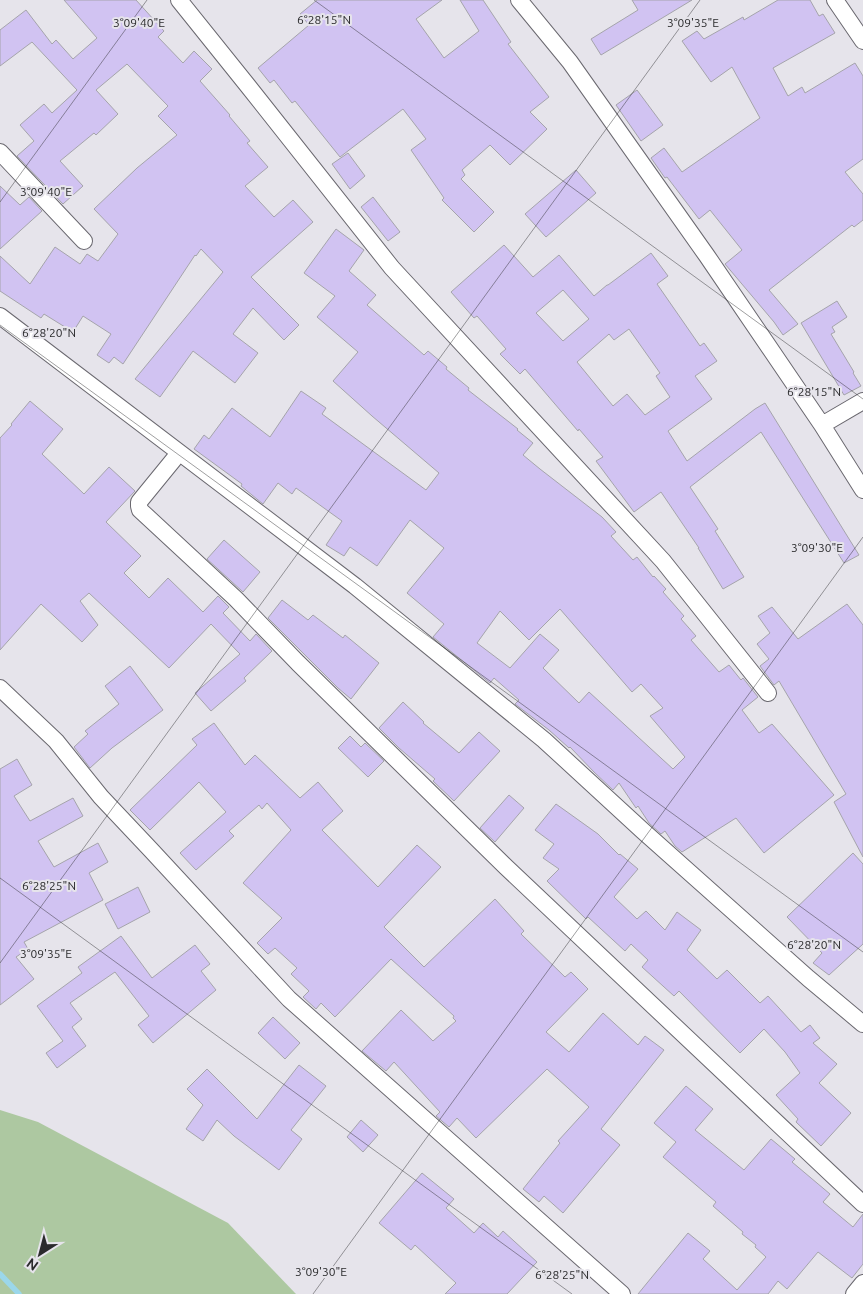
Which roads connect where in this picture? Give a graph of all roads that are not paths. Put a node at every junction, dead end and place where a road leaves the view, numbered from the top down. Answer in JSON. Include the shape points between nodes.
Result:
{"nodes":[{"id":1,"x":179,"y":0,"type":"edge"},
{"id":2,"x":519,"y":0,"type":"edge"},
{"id":3,"x":835,"y":0,"type":"edge"},
{"id":4,"x":863,"y":41,"type":"edge"},
{"id":5,"x":0,"y":152,"type":"edge"},
{"id":6,"x":84,"y":241,"type":"dead end"},
{"id":7,"x":0,"y":316,"type":"edge"},
{"id":8,"x":863,"y":401,"type":"edge"},
{"id":9,"x":822,"y":425,"type":"junction"},
{"id":10,"x":179,"y":453,"type":"junction"},
{"id":11,"x":863,"y":490,"type":"edge"},
{"id":12,"x":0,"y":688,"type":"edge"},
{"id":13,"x":768,"y":692,"type":"dead end"},
{"id":14,"x":863,"y":1024,"type":"edge"},
{"id":15,"x":863,"y":1204,"type":"edge"},
{"id":16,"x":863,"y":1283,"type":"edge"},
{"id":17,"x":622,"y":1294,"type":"edge"},
{"id":18,"x":854,"y":1294,"type":"edge"}],
"edges":[{"from":1,"to":13,"type":"street","via":[[392,268],[663,561]]},
{"from":2,"to":9,"type":"street","via":[[575,70]]},
{"from":3,"to":4,"type":"street"},
{"from":5,"to":6,"type":"street"},
{"from":7,"to":10,"type":"street"},
{"from":8,"to":9,"type":"street"},
{"from":9,"to":11,"type":"street"},
{"from":10,"to":14,"type":"street","via":[[355,586],[544,740],[642,831]]},
{"from":10,"to":15,"type":"street","via":[[139,502],[140,510],[236,599],[506,867]]},
{"from":12,"to":17,"type":"street","via":[[56,741],[101,797],[288,999]]},
{"from":16,"to":18,"type":"street"}]}
